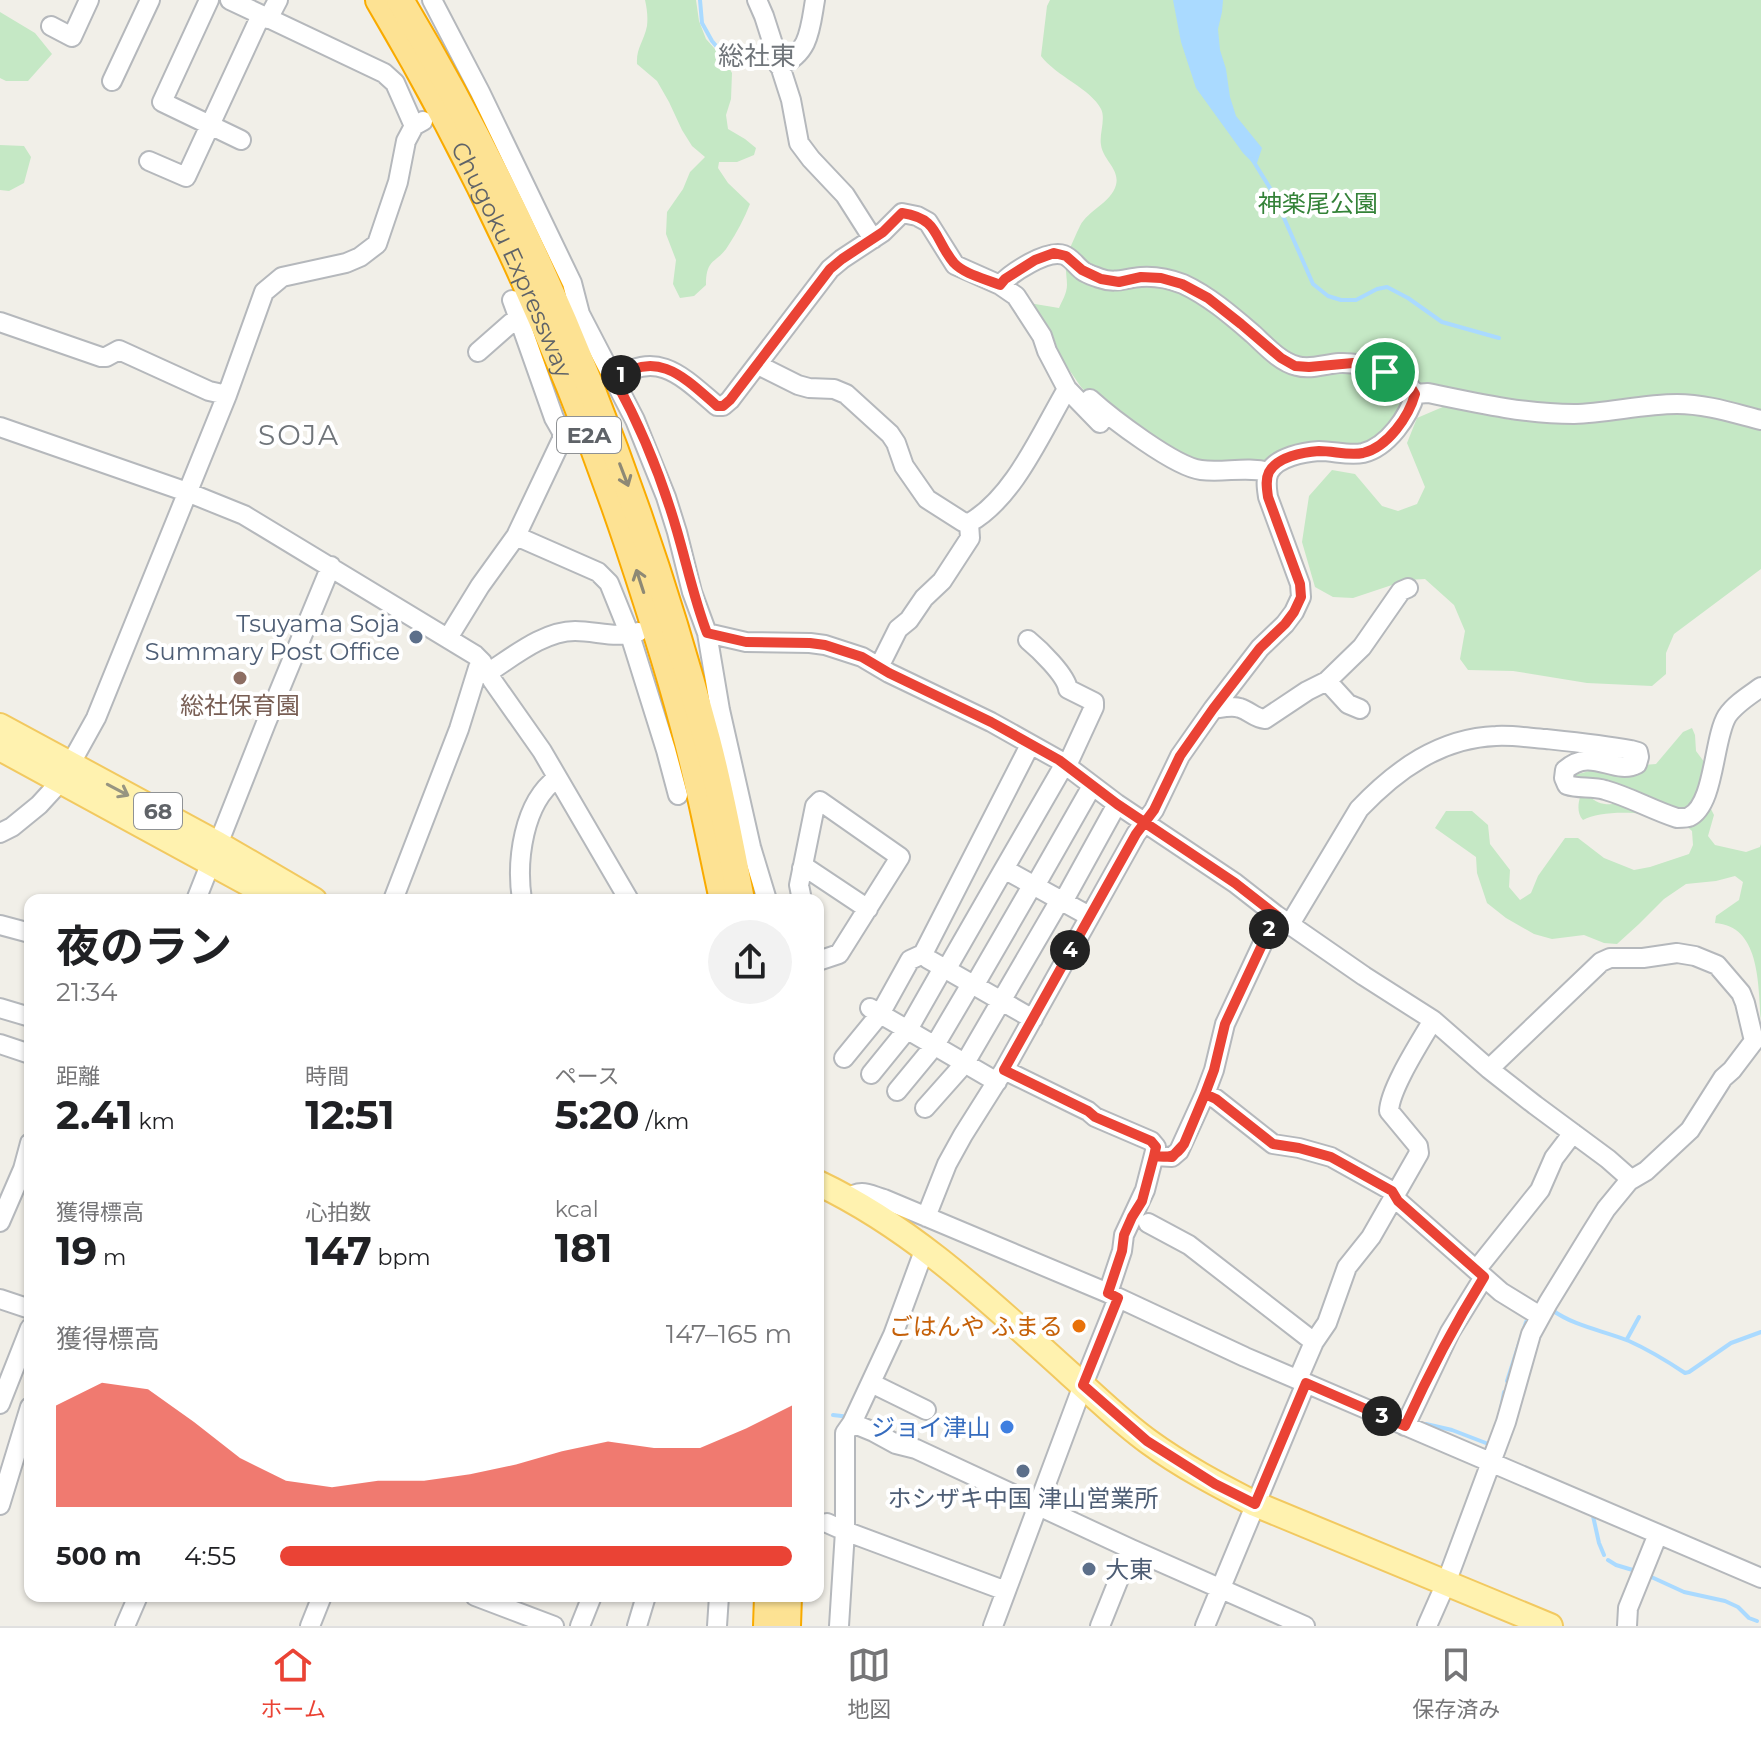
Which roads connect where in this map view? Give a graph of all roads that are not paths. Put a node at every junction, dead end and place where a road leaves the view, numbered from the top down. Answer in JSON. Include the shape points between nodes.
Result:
{"nodes":[{"id":1,"x":89,"y":0,"type":"edge"},
{"id":2,"x":150,"y":0,"type":"edge"},
{"id":3,"x":209,"y":0,"type":"edge"},
{"id":4,"x":230,"y":0,"type":"edge"},
{"id":5,"x":278,"y":0,"type":"edge"},
{"id":6,"x":379,"y":0,"type":"edge"},
{"id":7,"x":400,"y":0,"type":"edge"},
{"id":8,"x":432,"y":0,"type":"edge"},
{"id":9,"x":757,"y":0,"type":"edge"},
{"id":10,"x":815,"y":0,"type":"edge"},
{"id":11,"x":264,"y":17,"type":"junction"},
{"id":12,"x":51,"y":26,"type":"dead end"},
{"id":13,"x":779,"y":66,"type":"junction"},
{"id":14,"x":112,"y":81,"type":"dead end"},
{"id":15,"x":209,"y":126,"type":"junction"},
{"id":16,"x":241,"y":140,"type":"dead end"},
{"id":17,"x":149,"y":161,"type":"dead end"},
{"id":18,"x":873,"y":239,"type":"junction"},
{"id":19,"x":1000,"y":285,"type":"junction"},
{"id":20,"x":512,"y":300,"type":"dead end"},
{"id":21,"x":519,"y":319,"type":"junction"},
{"id":22,"x":0,"y":322,"type":"edge"},
{"id":23,"x":1037,"y":326,"type":"junction"},
{"id":24,"x":478,"y":352,"type":"dead end"},
{"id":25,"x":758,"y":365,"type":"junction"},
{"id":26,"x":614,"y":389,"type":"junction"},
{"id":27,"x":1067,"y":389,"type":"junction"},
{"id":28,"x":1415,"y":394,"type":"junction"},
{"id":29,"x":227,"y":395,"type":"junction"},
{"id":30,"x":1761,"y":420,"type":"edge"},
{"id":31,"x":1100,"y":423,"type":"dead end"},
{"id":32,"x":0,"y":427,"type":"edge"},
{"id":33,"x":1269,"y":472,"type":"junction"},
{"id":34,"x":187,"y":492,"type":"junction"},
{"id":35,"x":969,"y":523,"type":"junction"},
{"id":36,"x":516,"y":536,"type":"junction"},
{"id":37,"x":331,"y":566,"type":"junction"},
{"id":38,"x":1408,"y":588,"type":"dead end"},
{"id":39,"x":637,"y":632,"type":"junction"},
{"id":40,"x":707,"y":633,"type":"junction"},
{"id":41,"x":448,"y":638,"type":"junction"},
{"id":42,"x":1028,"y":640,"type":"dead end"},
{"id":43,"x":486,"y":667,"type":"junction"},
{"id":44,"x":879,"y":667,"type":"junction"},
{"id":45,"x":1327,"y":681,"type":"junction"},
{"id":46,"x":1761,"y":687,"type":"edge"},
{"id":47,"x":1213,"y":709,"type":"junction"},
{"id":48,"x":1360,"y":709,"type":"dead end"},
{"id":49,"x":0,"y":726,"type":"edge"},
{"id":50,"x":1030,"y":745,"type":"junction"},
{"id":51,"x":0,"y":748,"type":"edge"},
{"id":52,"x":1066,"y":765,"type":"junction"},
{"id":53,"x":66,"y":773,"type":"junction"},
{"id":54,"x":557,"y":778,"type":"junction"},
{"id":55,"x":1092,"y":786,"type":"junction"},
{"id":56,"x":678,"y":795,"type":"dead end"},
{"id":57,"x":1117,"y":804,"type":"junction"},
{"id":58,"x":1144,"y":824,"type":"junction"},
{"id":59,"x":0,"y":833,"type":"edge"},
{"id":60,"x":214,"y":853,"type":"junction"},
{"id":61,"x":802,"y":868,"type":"junction"},
{"id":62,"x":1002,"y":872,"type":"junction"},
{"id":63,"x":964,"y":875,"type":"junction"},
{"id":64,"x":1034,"y":885,"type":"junction"},
{"id":65,"x":198,"y":894,"type":"edge"},
{"id":66,"x":271,"y":894,"type":"edge"},
{"id":67,"x":301,"y":894,"type":"edge"},
{"id":68,"x":395,"y":894,"type":"edge"},
{"id":69,"x":521,"y":894,"type":"edge"},
{"id":70,"x":625,"y":894,"type":"edge"},
{"id":71,"x":722,"y":894,"type":"edge"},
{"id":72,"x":740,"y":894,"type":"edge"},
{"id":73,"x":765,"y":894,"type":"edge"},
{"id":74,"x":801,"y":894,"type":"edge"},
{"id":75,"x":1061,"y":901,"type":"junction"},
{"id":76,"x":868,"y":909,"type":"junction"},
{"id":77,"x":1089,"y":916,"type":"junction"},
{"id":78,"x":1283,"y":919,"type":"junction"},
{"id":79,"x":0,"y":925,"type":"edge"},
{"id":80,"x":24,"y":931,"type":"edge"},
{"id":81,"x":923,"y":954,"type":"junction"},
{"id":82,"x":824,"y":959,"type":"edge"},
{"id":83,"x":945,"y":969,"type":"junction"},
{"id":84,"x":972,"y":985,"type":"junction"},
{"id":85,"x":1001,"y":1001,"type":"junction"},
{"id":86,"x":0,"y":1008,"type":"edge"},
{"id":87,"x":875,"y":1011,"type":"junction"},
{"id":88,"x":24,"y":1015,"type":"edge"},
{"id":89,"x":1033,"y":1019,"type":"junction"},
{"id":90,"x":1433,"y":1020,"type":"junction"},
{"id":91,"x":907,"y":1030,"type":"junction"},
{"id":92,"x":0,"y":1044,"type":"edge"},
{"id":93,"x":935,"y":1045,"type":"junction"},
{"id":94,"x":24,"y":1052,"type":"edge"},
{"id":95,"x":844,"y":1058,"type":"dead end"},
{"id":96,"x":965,"y":1063,"type":"junction"},
{"id":97,"x":1489,"y":1069,"type":"junction"},
{"id":98,"x":871,"y":1074,"type":"dead end"},
{"id":99,"x":1001,"y":1076,"type":"junction"},
{"id":100,"x":897,"y":1091,"type":"dead end"},
{"id":101,"x":1205,"y":1094,"type":"junction"},
{"id":102,"x":925,"y":1108,"type":"dead end"},
{"id":103,"x":1573,"y":1133,"type":"junction"},
{"id":104,"x":1154,"y":1156,"type":"junction"},
{"id":105,"x":24,"y":1165,"type":"edge"},
{"id":106,"x":1629,"y":1181,"type":"junction"},
{"id":107,"x":824,"y":1186,"type":"edge"},
{"id":108,"x":1396,"y":1196,"type":"junction"},
{"id":109,"x":848,"y":1199,"type":"junction"},
{"id":110,"x":926,"y":1217,"type":"junction"},
{"id":111,"x":0,"y":1222,"type":"edge"},
{"id":112,"x":1148,"y":1223,"type":"dead end"},
{"id":113,"x":925,"y":1248,"type":"junction"},
{"id":114,"x":1480,"y":1274,"type":"junction"},
{"id":115,"x":1113,"y":1296,"type":"junction"},
{"id":116,"x":0,"y":1299,"type":"edge"},
{"id":117,"x":24,"y":1307,"type":"edge"},
{"id":118,"x":1540,"y":1316,"type":"junction"},
{"id":119,"x":1314,"y":1342,"type":"junction"},
{"id":120,"x":24,"y":1343,"type":"edge"},
{"id":121,"x":1302,"y":1381,"type":"junction"},
{"id":122,"x":871,"y":1383,"type":"junction"},
{"id":123,"x":1083,"y":1385,"type":"junction"},
{"id":124,"x":0,"y":1404,"type":"edge"},
{"id":125,"x":926,"y":1410,"type":"dead end"},
{"id":126,"x":852,"y":1423,"type":"junction"},
{"id":127,"x":1405,"y":1426,"type":"junction"},
{"id":128,"x":24,"y":1427,"type":"edge"},
{"id":129,"x":1491,"y":1462,"type":"junction"},
{"id":130,"x":1255,"y":1504,"type":"junction"},
{"id":131,"x":0,"y":1505,"type":"edge"},
{"id":132,"x":1039,"y":1506,"type":"junction"},
{"id":133,"x":827,"y":1523,"type":"dead end"},
{"id":134,"x":845,"y":1531,"type":"junction"},
{"id":135,"x":1658,"y":1534,"type":"junction"},
{"id":136,"x":1131,"y":1549,"type":"junction"},
{"id":137,"x":1761,"y":1578,"type":"edge"},
{"id":138,"x":1446,"y":1583,"type":"junction"},
{"id":139,"x":1220,"y":1588,"type":"junction"},
{"id":140,"x":1006,"y":1591,"type":"junction"},
{"id":141,"x":135,"y":1602,"type":"edge"},
{"id":142,"x":320,"y":1602,"type":"edge"},
{"id":143,"x":491,"y":1602,"type":"edge"},
{"id":144,"x":590,"y":1602,"type":"edge"},
{"id":145,"x":644,"y":1602,"type":"edge"},
{"id":146,"x":719,"y":1602,"type":"edge"},
{"id":147,"x":768,"y":1602,"type":"edge"},
{"id":148,"x":788,"y":1602,"type":"edge"},
{"id":149,"x":1277,"y":1620,"type":"edge"},
{"id":150,"x":841,"y":1625,"type":"edge"},
{"id":151,"x":125,"y":1626,"type":"edge"},
{"id":152,"x":310,"y":1626,"type":"edge"},
{"id":153,"x":554,"y":1626,"type":"edge"},
{"id":154,"x":580,"y":1626,"type":"edge"},
{"id":155,"x":637,"y":1626,"type":"edge"},
{"id":156,"x":717,"y":1626,"type":"edge"},
{"id":157,"x":767,"y":1626,"type":"edge"},
{"id":158,"x":787,"y":1626,"type":"edge"},
{"id":159,"x":993,"y":1626,"type":"edge"},
{"id":160,"x":1100,"y":1626,"type":"edge"},
{"id":161,"x":1205,"y":1626,"type":"edge"},
{"id":162,"x":1305,"y":1626,"type":"edge"},
{"id":163,"x":1427,"y":1626,"type":"edge"},
{"id":164,"x":1550,"y":1626,"type":"edge"},
{"id":165,"x":1627,"y":1626,"type":"edge"}],
"edges":[{"from":1,"to":12,"type":"street","via":[[72,37]]},
{"from":2,"to":14,"type":"street"},
{"from":3,"to":15,"type":"street","via":[[162,102]]},
{"from":4,"to":11,"type":"street"},
{"from":5,"to":11,"type":"street"},
{"from":71,"to":6,"type":"highway","name":"Chugoku Expressway","number":"E2A","one_way":true,"via":[[666,663],[582,417],[480,184]]},
{"from":7,"to":72,"type":"highway","name":"Chugoku Expressway","number":"E2A","one_way":true,"via":[[517,218],[610,437],[684,658]]},
{"from":8,"to":26,"type":"street","via":[[572,283]]},
{"from":9,"to":13,"type":"street"},
{"from":10,"to":13,"type":"street","via":[[808,38]]},
{"from":11,"to":15,"type":"street"},
{"from":11,"to":29,"type":"street","via":[[384,73],[418,123],[406,141],[377,244],[346,263],[282,277],[264,292]]},
{"from":13,"to":18,"type":"street","via":[[799,143],[845,195]]},
{"from":15,"to":16,"type":"street"},
{"from":15,"to":17,"type":"street","via":[[186,177]]},
{"from":18,"to":19,"type":"street","via":[[902,213],[917,216],[928,222],[955,265]]},
{"from":18,"to":25,"type":"street","via":[[830,269]]},
{"from":19,"to":23,"type":"street","via":[[1016,296]]},
{"from":19,"to":28,"type":"street","via":[[1054,253],[1101,279],[1161,278],[1208,298],[1295,366],[1353,363],[1400,378]]},
{"from":20,"to":21,"type":"street"},
{"from":21,"to":24,"type":"street"},
{"from":21,"to":36,"type":"street","via":[[554,418],[566,429]]},
{"from":22,"to":29,"type":"street","via":[[101,357],[119,350]]},
{"from":23,"to":27,"type":"street"},
{"from":23,"to":33,"type":"street","via":[[1053,337],[1060,358],[1085,394],[1168,456],[1200,470]]},
{"from":25,"to":26,"type":"street","via":[[723,406],[662,367],[633,368]]},
{"from":25,"to":35,"type":"street","via":[[798,385],[846,394],[890,434],[927,499]]},
{"from":26,"to":40,"type":"street","via":[[635,420],[666,497],[692,614]]},
{"from":27,"to":31,"type":"street"},
{"from":27,"to":35,"type":"street","via":[[1010,485]]},
{"from":28,"to":30,"type":"street","via":[[1553,413],[1705,406]]},
{"from":28,"to":33,"type":"street","via":[[1403,420],[1374,449],[1296,454]]},
{"from":29,"to":34,"type":"street"},
{"from":32,"to":34,"type":"street"},
{"from":33,"to":47,"type":"street","via":[[1268,497],[1301,597],[1285,624]]},
{"from":34,"to":37,"type":"street","via":[[244,515]]},
{"from":34,"to":53,"type":"street","via":[[96,718]]},
{"from":35,"to":44,"type":"street","via":[[970,538],[942,581],[898,629]]},
{"from":36,"to":39,"type":"street","via":[[598,572]]},
{"from":36,"to":41,"type":"street"},
{"from":37,"to":41,"type":"street"},
{"from":37,"to":60,"type":"street"},
{"from":38,"to":45,"type":"street","via":[[1362,647]]},
{"from":39,"to":43,"type":"street","via":[[558,633]]},
{"from":39,"to":56,"type":"street"},
{"from":40,"to":44,"type":"street","via":[[746,642],[825,645]]},
{"from":40,"to":73,"type":"street","via":[[723,725]]},
{"from":41,"to":43,"type":"street"},
{"from":42,"to":52,"type":"street","via":[[1067,681],[1068,689],[1094,702]]},
{"from":43,"to":54,"type":"street"},
{"from":43,"to":68,"type":"street","via":[[478,668]]},
{"from":44,"to":50,"type":"street"},
{"from":45,"to":47,"type":"street","via":[[1265,719],[1241,708]]},
{"from":45,"to":48,"type":"street"},
{"from":46,"to":78,"type":"street","via":[[1728,713],[1706,792],[1688,818],[1604,790],[1567,785],[1564,778],[1571,765],[1590,760],[1628,769],[1637,764],[1638,752],[1500,735],[1442,746],[1370,797]]},
{"from":47,"to":58,"type":"street","via":[[1180,756]]},
{"from":49,"to":53,"type":"main road","number":"68"},
{"from":50,"to":52,"type":"street"},
{"from":50,"to":63,"type":"street"},
{"from":51,"to":53,"type":"main road","number":"68"},
{"from":52,"to":55,"type":"street"},
{"from":52,"to":62,"type":"street"},
{"from":53,"to":59,"type":"street","via":[[39,805]]},
{"from":53,"to":60,"type":"main road","number":"68"},
{"from":54,"to":69,"type":"street","via":[[528,819]]},
{"from":54,"to":70,"type":"street"},
{"from":55,"to":57,"type":"street"},
{"from":55,"to":64,"type":"street"},
{"from":57,"to":58,"type":"street"},
{"from":57,"to":75,"type":"street"},
{"from":58,"to":77,"type":"street"},
{"from":58,"to":78,"type":"street"},
{"from":60,"to":65,"type":"street"},
{"from":60,"to":66,"type":"main road","number":"68"},
{"from":60,"to":67,"type":"main road","number":"68"},
{"from":61,"to":74,"type":"street"},
{"from":61,"to":76,"type":"street"},
{"from":61,"to":76,"type":"street","via":[[820,801],[900,857]]},
{"from":62,"to":63,"type":"street"},
{"from":62,"to":64,"type":"street"},
{"from":62,"to":83,"type":"street"},
{"from":63,"to":81,"type":"street"},
{"from":64,"to":75,"type":"street"},
{"from":64,"to":84,"type":"street"},
{"from":75,"to":77,"type":"street"},
{"from":75,"to":85,"type":"street"},
{"from":76,"to":82,"type":"street","via":[[839,954]]},
{"from":77,"to":89,"type":"street"},
{"from":78,"to":90,"type":"street"},
{"from":78,"to":101,"type":"street","via":[[1225,1024]]},
{"from":79,"to":80,"type":"street"},
{"from":81,"to":83,"type":"street"},
{"from":81,"to":87,"type":"street","via":[[910,960]]},
{"from":83,"to":84,"type":"street"},
{"from":83,"to":91,"type":"street"},
{"from":84,"to":85,"type":"street"},
{"from":84,"to":93,"type":"street"},
{"from":85,"to":89,"type":"street"},
{"from":85,"to":96,"type":"street"},
{"from":86,"to":88,"type":"street"},
{"from":87,"to":91,"type":"street"},
{"from":87,"to":95,"type":"street"},
{"from":89,"to":99,"type":"street"},
{"from":90,"to":97,"type":"street"},
{"from":90,"to":108,"type":"street","via":[[1389,1107],[1419,1153]]},
{"from":91,"to":93,"type":"street"},
{"from":91,"to":98,"type":"street"},
{"from":92,"to":94,"type":"street"},
{"from":93,"to":96,"type":"street"},
{"from":93,"to":100,"type":"street"},
{"from":96,"to":99,"type":"street"},
{"from":96,"to":102,"type":"street"},
{"from":97,"to":103,"type":"street"},
{"from":97,"to":106,"type":"street","via":[[1601,962],[1677,953],[1717,965],[1741,993],[1754,1041],[1690,1130]]},
{"from":99,"to":104,"type":"street","via":[[1151,1141]]},
{"from":99,"to":110,"type":"street","via":[[952,1154]]},
{"from":101,"to":104,"type":"street","via":[[1179,1151],[1172,1157]]},
{"from":101,"to":108,"type":"street","via":[[1273,1144],[1331,1157]]},
{"from":103,"to":106,"type":"street"},
{"from":103,"to":114,"type":"street"},
{"from":104,"to":115,"type":"street","via":[[1142,1201],[1124,1235]]},
{"from":105,"to":111,"type":"street"},
{"from":106,"to":118,"type":"street"},
{"from":107,"to":109,"type":"main road"},
{"from":108,"to":114,"type":"street"},
{"from":108,"to":119,"type":"street","via":[[1347,1267],[1327,1323]]},
{"from":109,"to":110,"type":"street","via":[[862,1192]]},
{"from":109,"to":113,"type":"main road"},
{"from":110,"to":115,"type":"street"},
{"from":112,"to":119,"type":"street","via":[[1189,1245]]},
{"from":113,"to":122,"type":"street"},
{"from":113,"to":123,"type":"main road"},
{"from":114,"to":118,"type":"street"},
{"from":114,"to":127,"type":"street"},
{"from":115,"to":121,"type":"street"},
{"from":115,"to":123,"type":"street"},
{"from":116,"to":117,"type":"street"},
{"from":118,"to":129,"type":"street"},
{"from":119,"to":121,"type":"street"},
{"from":120,"to":124,"type":"street"},
{"from":121,"to":127,"type":"street"},
{"from":121,"to":130,"type":"street"},
{"from":122,"to":125,"type":"street"},
{"from":122,"to":126,"type":"street"},
{"from":123,"to":130,"type":"main road","via":[[1147,1441]]},
{"from":123,"to":132,"type":"street"},
{"from":126,"to":132,"type":"street"},
{"from":126,"to":134,"type":"street","via":[[845,1433]]},
{"from":127,"to":129,"type":"street"},
{"from":128,"to":131,"type":"street"},
{"from":129,"to":135,"type":"street"},
{"from":129,"to":138,"type":"street"},
{"from":130,"to":138,"type":"main road"},
{"from":130,"to":139,"type":"street"},
{"from":132,"to":136,"type":"street"},
{"from":132,"to":140,"type":"street"},
{"from":133,"to":134,"type":"street"},
{"from":134,"to":140,"type":"street"},
{"from":134,"to":150,"type":"street"},
{"from":135,"to":137,"type":"street"},
{"from":135,"to":165,"type":"street","via":[[1628,1608]]},
{"from":136,"to":139,"type":"street"},
{"from":136,"to":160,"type":"street"},
{"from":138,"to":163,"type":"street"},
{"from":138,"to":164,"type":"main road"},
{"from":139,"to":149,"type":"street"},
{"from":139,"to":161,"type":"street"},
{"from":140,"to":159,"type":"street"},
{"from":141,"to":151,"type":"street"},
{"from":142,"to":152,"type":"street"},
{"from":143,"to":153,"type":"street"},
{"from":144,"to":154,"type":"street"},
{"from":145,"to":155,"type":"street"},
{"from":146,"to":156,"type":"street"},
{"from":147,"to":157,"type":"highway"},
{"from":148,"to":158,"type":"highway"},
{"from":149,"to":162,"type":"street"}]}
